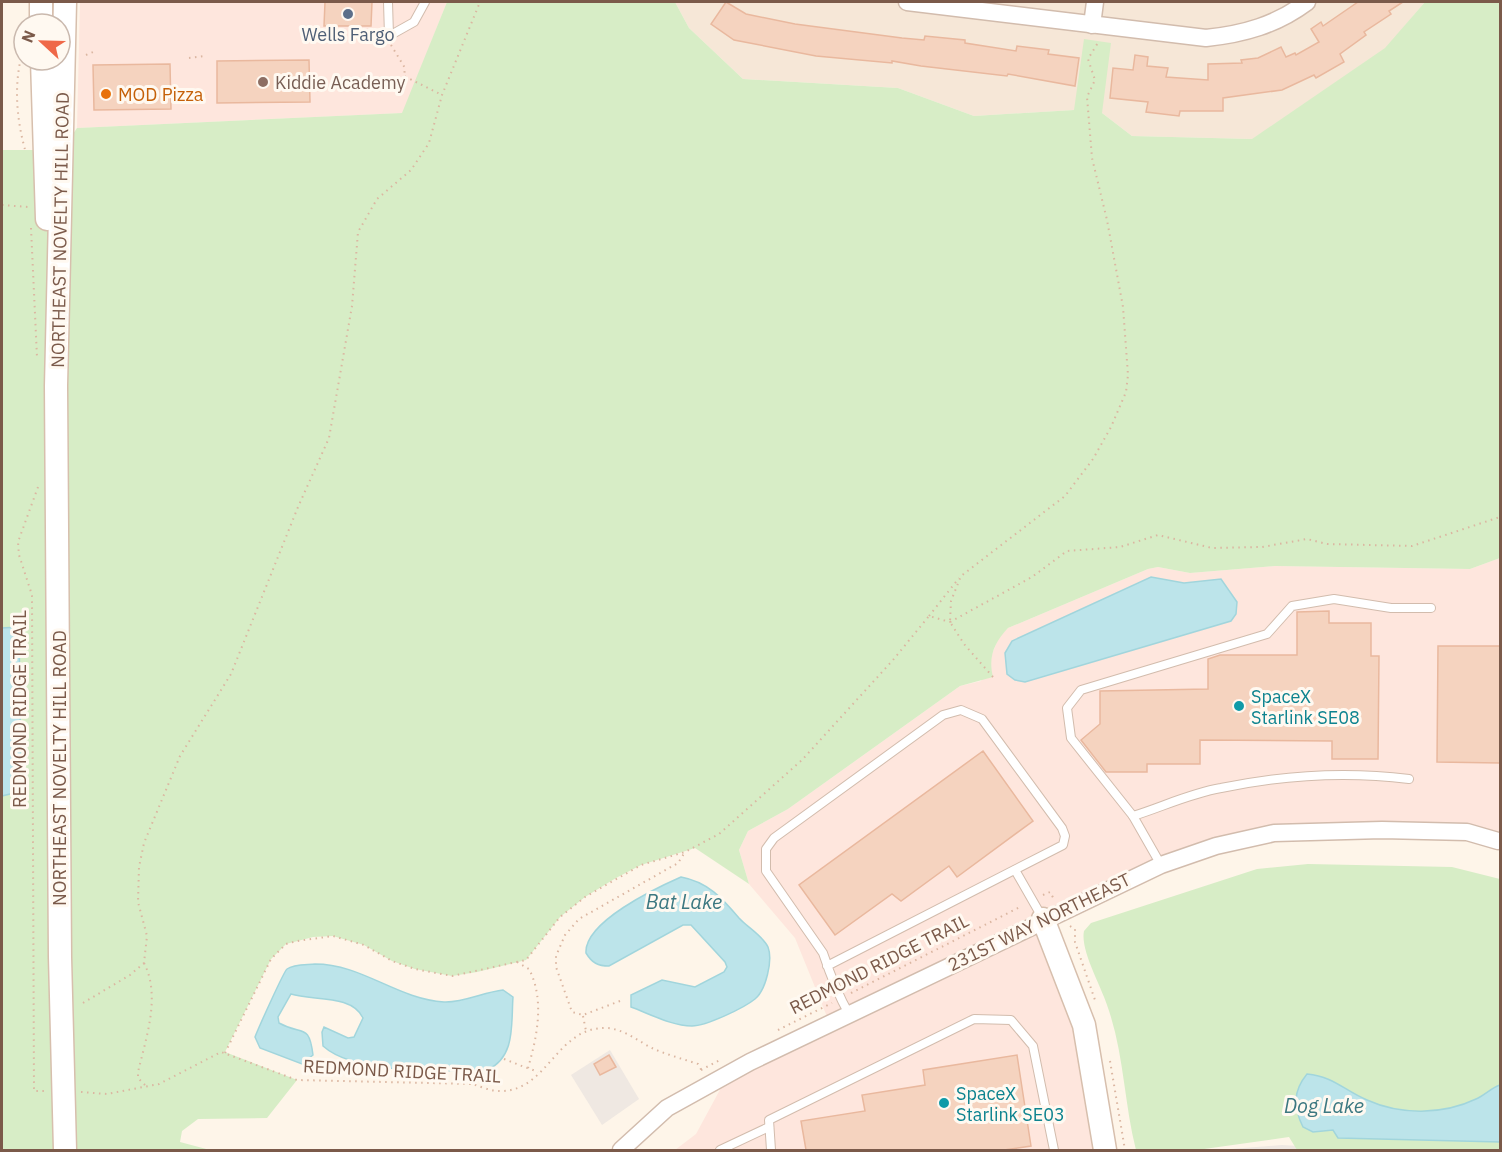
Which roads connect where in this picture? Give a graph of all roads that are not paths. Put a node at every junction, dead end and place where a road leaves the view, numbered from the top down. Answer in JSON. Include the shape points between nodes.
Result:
{"nodes":[{"id":1,"x":65,"y":2,"type":"edge"},
{"id":2,"x":388,"y":2,"type":"edge"},
{"id":3,"x":425,"y":2,"type":"edge"},
{"id":4,"x":907,"y":2,"type":"edge"},
{"id":5,"x":1095,"y":2,"type":"edge"},
{"id":6,"x":1307,"y":2,"type":"edge"},
{"id":7,"x":1092,"y":25,"type":"junction"},
{"id":8,"x":42,"y":72,"type":"edge"},
{"id":9,"x":56,"y":386,"type":"junction"},
{"id":10,"x":1431,"y":608,"type":"dead end"},
{"id":11,"x":1409,"y":778,"type":"dead end"},
{"id":12,"x":1133,"y":816,"type":"junction"},
{"id":13,"x":1498,"y":841,"type":"dead end"},
{"id":14,"x":1161,"y":865,"type":"junction"},
{"id":15,"x":1015,"y":870,"type":"junction"},
{"id":16,"x":1038,"y":909,"type":"junction"},
{"id":17,"x":827,"y":966,"type":"junction"},
{"id":18,"x":849,"y":1014,"type":"junction"},
{"id":19,"x":769,"y":1127,"type":"junction"},
{"id":20,"x":65,"y":1150,"type":"edge"},
{"id":21,"x":621,"y":1150,"type":"edge"},
{"id":22,"x":720,"y":1150,"type":"edge"},
{"id":23,"x":771,"y":1150,"type":"edge"},
{"id":24,"x":1054,"y":1150,"type":"edge"},
{"id":25,"x":1105,"y":1150,"type":"edge"}],
"edges":[{"from":1,"to":9,"type":"main road","name":"NORTHEAST NOVELTY HILL ROAD"},
{"from":2,"to":3,"type":"lane","via":[[390,41],[414,22]]},
{"from":4,"to":7,"type":"street"},
{"from":5,"to":7,"type":"street"},
{"from":6,"to":7,"type":"street","via":[[1273,24],[1206,38]]},
{"from":8,"to":9,"type":"main road","name":"NORTHEAST NOVELTY HILL ROAD"},
{"from":9,"to":20,"type":"main road","name":"NORTHEAST NOVELTY HILL ROAD"},
{"from":10,"to":12,"type":"lane","via":[[1391,608],[1334,599],[1292,606],[1267,634],[1080,690],[1067,708],[1071,738]]},
{"from":11,"to":12,"type":"lane","via":[[1372,774],[1300,776],[1219,788]]},
{"from":12,"to":14,"type":"lane"},
{"from":13,"to":14,"type":"street","name":"231ST WAY NORTHEAST","via":[[1467,832],[1274,833],[1216,846]]},
{"from":14,"to":16,"type":"street","name":"231ST WAY NORTHEAST"},
{"from":15,"to":16,"type":"lane"},
{"from":15,"to":17,"type":"lane"},
{"from":15,"to":17,"type":"lane","via":[[1063,845],[1065,836],[982,719],[961,710],[952,711],[774,838],[766,849],[766,871],[814,939]]},
{"from":16,"to":18,"type":"street","name":"231ST WAY NORTHEAST"},
{"from":16,"to":25,"type":"main road","via":[[1084,1025]]},
{"from":17,"to":18,"type":"lane"},
{"from":18,"to":21,"type":"street","name":"231ST WAY NORTHEAST","via":[[667,1108]]},
{"from":19,"to":22,"type":"lane"},
{"from":19,"to":23,"type":"lane"},
{"from":19,"to":24,"type":"lane","via":[[769,1120],[974,1019],[1011,1020],[1034,1046]]}]}
